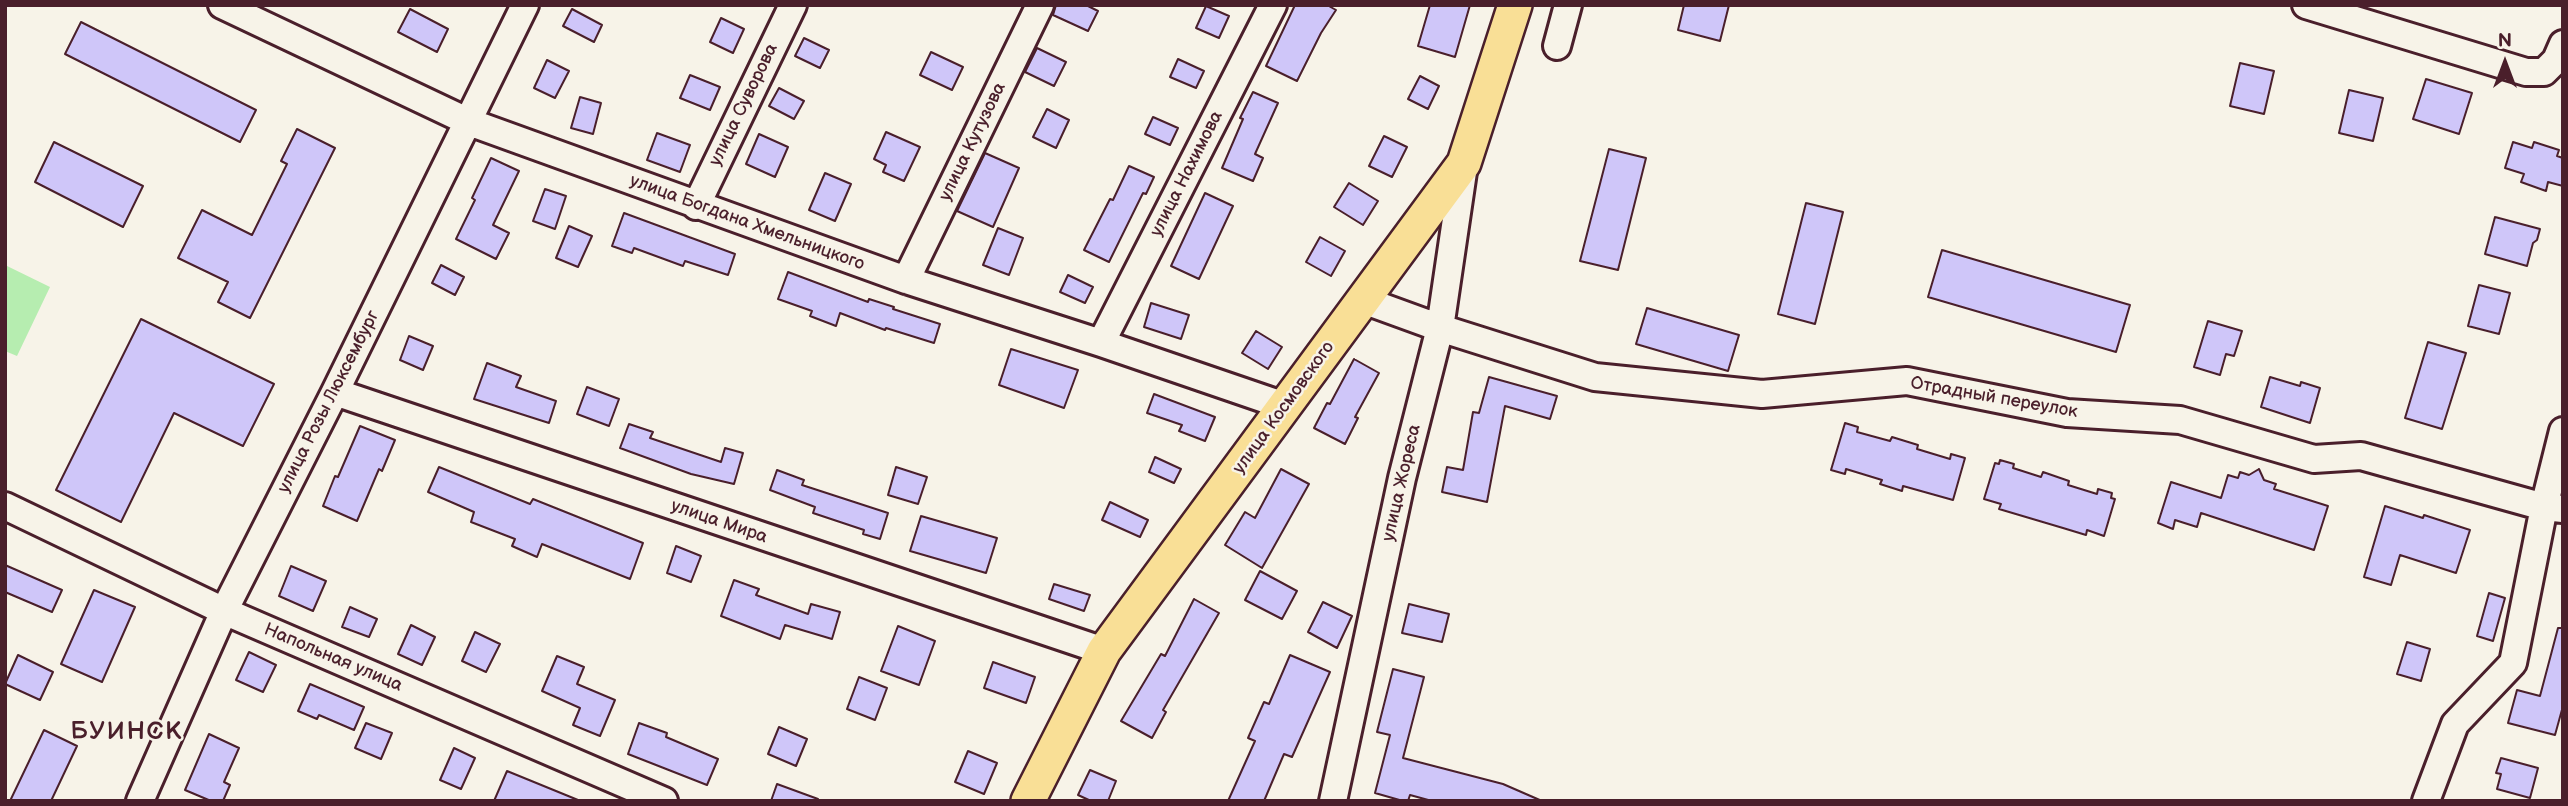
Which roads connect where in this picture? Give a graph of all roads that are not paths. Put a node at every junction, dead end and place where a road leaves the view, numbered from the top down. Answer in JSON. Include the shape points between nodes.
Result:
{"nodes":[{"id":1,"x":525,"y":5,"type":"edge"},
{"id":2,"x":793,"y":5,"type":"edge"},
{"id":3,"x":1040,"y":5,"type":"edge"},
{"id":4,"x":1273,"y":5,"type":"edge"},
{"id":5,"x":1515,"y":5,"type":"edge"},
{"id":6,"x":1569,"y":5,"type":"edge"},
{"id":7,"x":2306,"y":5,"type":"edge"},
{"id":8,"x":232,"y":7,"type":"edge"},
{"id":9,"x":2563,"y":44,"type":"edge"},
{"id":10,"x":1557,"y":46,"type":"dead end"},
{"id":11,"x":469,"y":122,"type":"junction"},
{"id":12,"x":1464,"y":163,"type":"junction"},
{"id":13,"x":696,"y":206,"type":"junction"},
{"id":14,"x":906,"y":279,"type":"junction"},
{"id":15,"x":1363,"y":300,"type":"junction"},
{"id":16,"x":1440,"y":328,"type":"junction"},
{"id":17,"x":1101,"y":343,"type":"junction"},
{"id":18,"x":335,"y":392,"type":"junction"},
{"id":19,"x":1285,"y":406,"type":"junction"},
{"id":20,"x":2563,"y":431,"type":"edge"},
{"id":21,"x":5,"y":506,"type":"edge"},
{"id":22,"x":2554,"y":508,"type":"edge"},
{"id":23,"x":223,"y":611,"type":"junction"},
{"id":24,"x":1104,"y":651,"type":"junction"},
{"id":25,"x":140,"y":801,"type":"edge"},
{"id":26,"x":664,"y":801,"type":"edge"},
{"id":27,"x":1028,"y":801,"type":"edge"},
{"id":28,"x":1332,"y":801,"type":"edge"},
{"id":29,"x":2426,"y":801,"type":"edge"}],
"edges":[{"from":1,"to":11,"type":"street","name":"улица Розы Люксембург"},
{"from":2,"to":13,"type":"street","name":"улица Суворова"},
{"from":3,"to":14,"type":"street","name":"улица Кутузова"},
{"from":4,"to":17,"type":"street","name":"улица Нахимова"},
{"from":5,"to":12,"type":"main road","name":"улица Космовского"},
{"from":6,"to":10,"type":"street"},
{"from":7,"to":9,"type":"street","via":[[2526,72],[2544,72]]},
{"from":8,"to":11,"type":"street","name":"улица Богдана Хмельницкого"},
{"from":11,"to":13,"type":"street","name":"улица Богдана Хмельницкого"},
{"from":11,"to":18,"type":"street","name":"улица Розы Люксембург"},
{"from":12,"to":15,"type":"main road","name":"улица Космовского"},
{"from":12,"to":16,"type":"street","name":"улица Жореса"},
{"from":13,"to":14,"type":"street","name":"улица Богдана Хмельницкого"},
{"from":14,"to":17,"type":"street","name":"улица Богдана Хмельницкого"},
{"from":15,"to":16,"type":"street","name":"Отрадный переулок"},
{"from":15,"to":19,"type":"main road","name":"улица Космовского"},
{"from":16,"to":22,"type":"street","name":"Отрадный переулок","via":[[1595,377],[1762,394],[1907,381],[2067,413],[2180,420],[2314,459],[2361,456]]},
{"from":16,"to":28,"type":"street","name":"улица Жореса","via":[[1402,478]]},
{"from":17,"to":19,"type":"street","name":"улица Богдана Хмельницкого"},
{"from":18,"to":23,"type":"street","name":"улица Розы Люксембург"},
{"from":18,"to":24,"type":"street","name":"улица Мира"},
{"from":19,"to":24,"type":"main road","name":"улица Космовского"},
{"from":20,"to":22,"type":"street"},
{"from":21,"to":23,"type":"street","name":"Напольная улица"},
{"from":22,"to":29,"type":"street","via":[[2513,663],[2455,724]]},
{"from":23,"to":25,"type":"street","name":"улица Розы Люксембург"},
{"from":23,"to":26,"type":"street","name":"Напольная улица"},
{"from":24,"to":27,"type":"main road","name":"улица Космовского"}]}
